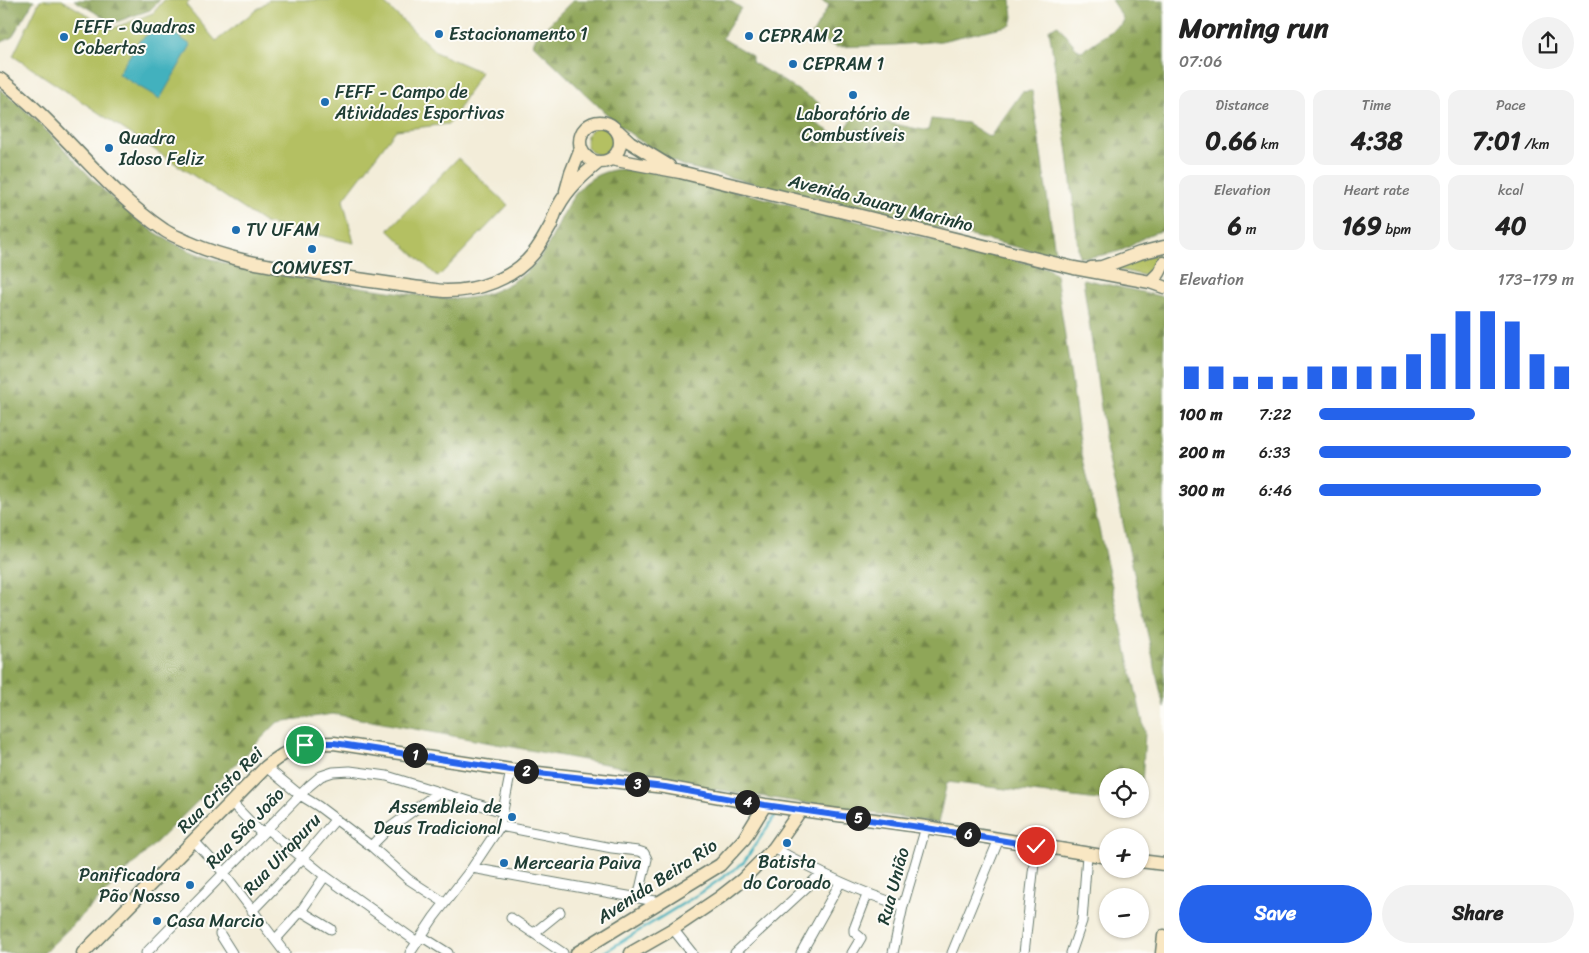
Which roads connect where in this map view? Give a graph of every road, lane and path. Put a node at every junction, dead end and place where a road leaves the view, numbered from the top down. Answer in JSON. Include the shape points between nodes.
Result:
{"nodes":[{"id":1,"x":0,"y":79,"type":"edge"},
{"id":2,"x":618,"y":131,"type":"junction"},
{"id":3,"x":581,"y":148,"type":"junction"},
{"id":4,"x":605,"y":161,"type":"junction"},
{"id":5,"x":680,"y":172,"type":"junction"},
{"id":6,"x":566,"y":194,"type":"junction"},
{"id":7,"x":1164,"y":247,"type":"edge"},
{"id":8,"x":1074,"y":268,"type":"junction"},
{"id":9,"x":1163,"y":270,"type":"edge"},
{"id":10,"x":1150,"y":282,"type":"junction"},
{"id":11,"x":1164,"y":287,"type":"edge"},
{"id":12,"x":266,"y":767,"type":"junction"},
{"id":13,"x":511,"y":770,"type":"junction"},
{"id":14,"x":439,"y":792,"type":"junction"},
{"id":15,"x":300,"y":794,"type":"junction"},
{"id":16,"x":231,"y":802,"type":"junction"},
{"id":17,"x":765,"y":805,"type":"junction"},
{"id":18,"x":800,"y":811,"type":"junction"},
{"id":19,"x":503,"y":812,"type":"junction"},
{"id":20,"x":336,"y":819,"type":"junction"},
{"id":21,"x":500,"y":826,"type":"junction"},
{"id":22,"x":926,"y":828,"type":"junction"},
{"id":23,"x":265,"y":832,"type":"junction"},
{"id":24,"x":999,"y":839,"type":"junction"},
{"id":25,"x":194,"y":840,"type":"junction"},
{"id":26,"x":371,"y":846,"type":"junction"},
{"id":27,"x":1036,"y":846,"type":"junction"},
{"id":28,"x":774,"y":848,"type":"junction"},
{"id":29,"x":1087,"y":855,"type":"junction"},
{"id":30,"x":1099,"y":856,"type":"edge"},
{"id":31,"x":302,"y":859,"type":"junction"},
{"id":32,"x":1149,"y":862,"type":"edge"},
{"id":33,"x":1164,"y":864,"type":"edge"},
{"id":34,"x":472,"y":868,"type":"junction"},
{"id":35,"x":224,"y":872,"type":"junction"},
{"id":36,"x":822,"y":873,"type":"junction"},
{"id":37,"x":325,"y":876,"type":"junction"},
{"id":38,"x":840,"y":883,"type":"junction"},
{"id":39,"x":867,"y":895,"type":"junction"},
{"id":40,"x":638,"y":898,"type":"junction"},
{"id":41,"x":661,"y":902,"type":"junction"},
{"id":42,"x":445,"y":903,"type":"junction"},
{"id":43,"x":903,"y":906,"type":"junction"},
{"id":44,"x":252,"y":911,"type":"junction"},
{"id":45,"x":301,"y":911,"type":"junction"},
{"id":46,"x":560,"y":912,"type":"dead end"},
{"id":47,"x":511,"y":918,"type":"dead end"},
{"id":48,"x":331,"y":929,"type":"dead end"},
{"id":49,"x":673,"y":929,"type":"junction"},
{"id":50,"x":534,"y":933,"type":"junction"},
{"id":51,"x":220,"y":934,"type":"dead end"},
{"id":52,"x":1164,"y":936,"type":"edge"},
{"id":53,"x":419,"y":939,"type":"junction"},
{"id":54,"x":274,"y":940,"type":"junction"},
{"id":55,"x":83,"y":953,"type":"edge"},
{"id":56,"x":146,"y":953,"type":"edge"},
{"id":57,"x":232,"y":953,"type":"edge"},
{"id":58,"x":285,"y":953,"type":"edge"},
{"id":59,"x":410,"y":953,"type":"edge"},
{"id":60,"x":448,"y":953,"type":"edge"},
{"id":61,"x":563,"y":953,"type":"edge"},
{"id":62,"x":577,"y":953,"type":"edge"},
{"id":63,"x":631,"y":953,"type":"edge"},
{"id":64,"x":692,"y":953,"type":"edge"},
{"id":65,"x":736,"y":953,"type":"edge"},
{"id":66,"x":800,"y":953,"type":"edge"},
{"id":67,"x":852,"y":953,"type":"edge"},
{"id":68,"x":893,"y":953,"type":"edge"},
{"id":69,"x":952,"y":953,"type":"edge"},
{"id":70,"x":1024,"y":953,"type":"edge"},
{"id":71,"x":1071,"y":953,"type":"edge"},
{"id":72,"x":1162,"y":953,"type":"edge"}],
"edges":[{"from":1,"to":6,"type":"street","via":[[26,100],[103,179],[165,231],[206,250],[253,262],[446,291],[469,290],[510,274],[533,254]]},
{"from":2,"to":3,"type":"street","via":[[601,121],[589,124],[580,138]]},
{"from":2,"to":4,"type":"street","via":[[621,143],[616,155]]},
{"from":2,"to":5,"type":"street","name":"Avenida Jauary Marinho","via":[[645,152]]},
{"from":3,"to":4,"type":"street","via":[[588,158]]},
{"from":3,"to":6,"type":"street"},
{"from":4,"to":5,"type":"street","name":"Avenida Jauary Marinho"},
{"from":4,"to":6,"type":"street","via":[[586,172]]},
{"from":5,"to":8,"type":"street","name":"Avenida Jauary Marinho"},
{"from":7,"to":8,"type":"street","name":"Avenida Jauary Marinho","via":[[1102,267]]},
{"from":8,"to":10,"type":"street","name":"Avenida Jauary Marinho"},
{"from":9,"to":10,"type":"street"},
{"from":10,"to":11,"type":"street","name":"Avenida Jauary Marinho"},
{"from":12,"to":13,"type":"street","name":"Rua Cristo Rei","via":[[292,749],[316,743],[334,743]]},
{"from":12,"to":15,"type":"street"},
{"from":12,"to":16,"type":"street","name":"Rua Cristo Rei"},
{"from":13,"to":17,"type":"street","name":"Rua Cristo Rei","via":[[665,787]]},
{"from":13,"to":19,"type":"street"},
{"from":14,"to":15,"type":"street","name":"Rua São João","via":[[387,776],[350,771],[321,776]]},
{"from":14,"to":19,"type":"street","name":"Rua São João"},
{"from":14,"to":26,"type":"street","via":[[388,829]]},
{"from":15,"to":20,"type":"street"},
{"from":15,"to":23,"type":"street","name":"Rua São João"},
{"from":16,"to":23,"type":"street"},
{"from":16,"to":25,"type":"street","name":"Rua Cristo Rei"},
{"from":17,"to":18,"type":"street","name":"Rua Cristo Rei"},
{"from":17,"to":41,"type":"street","name":"Avenida Beira Rio","via":[[744,839],[720,865]]},
{"from":18,"to":22,"type":"street","name":"Rua Cristo Rei"},
{"from":18,"to":28,"type":"street"},
{"from":19,"to":21,"type":"street"},
{"from":20,"to":26,"type":"street"},
{"from":20,"to":31,"type":"street","name":"Rua Uirapuru"},
{"from":21,"to":34,"type":"street"},
{"from":21,"to":40,"type":"street","via":[[644,853],[647,859]]},
{"from":22,"to":24,"type":"street","name":"Rua Cristo Rei"},
{"from":22,"to":43,"type":"street","name":"Rua União"},
{"from":23,"to":31,"type":"street"},
{"from":23,"to":35,"type":"street","name":"Rua São João"},
{"from":24,"to":27,"type":"street","name":"Rua Cristo Rei"},
{"from":24,"to":69,"type":"street"},
{"from":25,"to":35,"type":"street"},
{"from":25,"to":55,"type":"street","name":"Rua Cristo Rei"},
{"from":26,"to":42,"type":"street","via":[[408,879]]},
{"from":27,"to":29,"type":"street","name":"Rua Cristo Rei"},
{"from":27,"to":70,"type":"street"},
{"from":28,"to":36,"type":"street"},
{"from":28,"to":49,"type":"street","via":[[742,880]]},
{"from":29,"to":30,"type":"street","name":"Rua Cristo Rei"},
{"from":29,"to":71,"type":"street","via":[[1082,921]]},
{"from":31,"to":37,"type":"street"},
{"from":31,"to":44,"type":"street","name":"Rua Uirapuru"},
{"from":32,"to":33,"type":"street"},
{"from":34,"to":40,"type":"street"},
{"from":34,"to":42,"type":"street"},
{"from":35,"to":44,"type":"street"},
{"from":35,"to":56,"type":"street","name":"Rua São João"},
{"from":36,"to":38,"type":"street"},
{"from":36,"to":65,"type":"street"},
{"from":37,"to":45,"type":"street"},
{"from":37,"to":53,"type":"street"},
{"from":38,"to":39,"type":"street"},
{"from":38,"to":66,"type":"street"},
{"from":39,"to":43,"type":"street"},
{"from":39,"to":67,"type":"street","via":[[854,929],[861,938]]},
{"from":40,"to":41,"type":"street"},
{"from":41,"to":62,"type":"street","name":"Avenida Beira Rio"},
{"from":42,"to":53,"type":"street"},
{"from":43,"to":68,"type":"street","name":"Rua União"},
{"from":44,"to":54,"type":"street"},
{"from":45,"to":48,"type":"street"},
{"from":45,"to":54,"type":"street"},
{"from":46,"to":50,"type":"street"},
{"from":47,"to":50,"type":"street"},
{"from":49,"to":63,"type":"street"},
{"from":49,"to":64,"type":"street"},
{"from":50,"to":61,"type":"street"},
{"from":51,"to":57,"type":"street"},
{"from":52,"to":72,"type":"street"},
{"from":53,"to":59,"type":"street"},
{"from":53,"to":60,"type":"street"},
{"from":54,"to":58,"type":"street"}]}
